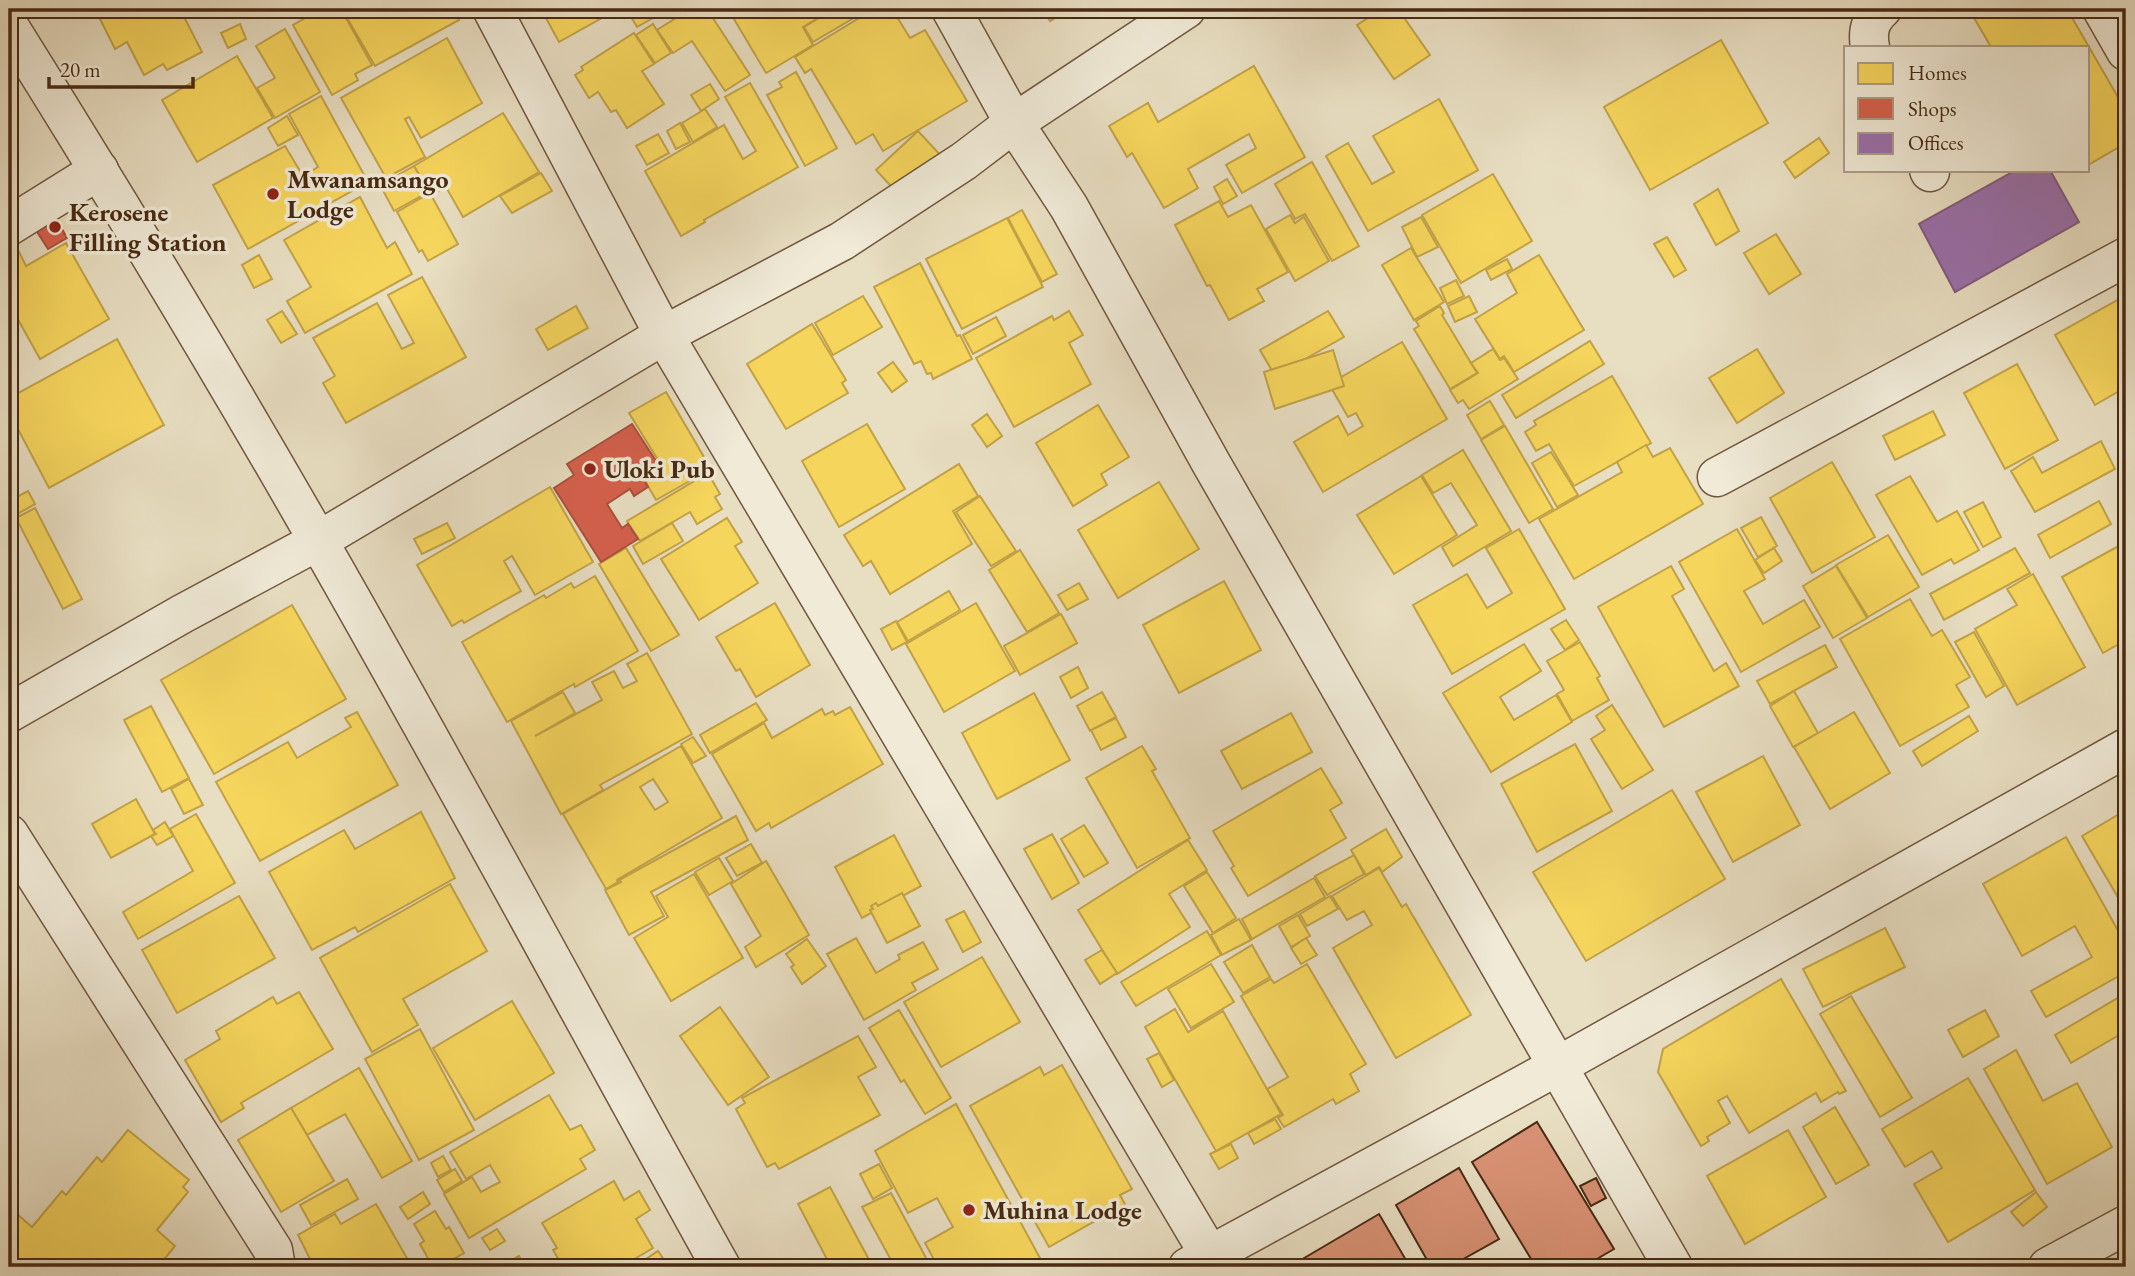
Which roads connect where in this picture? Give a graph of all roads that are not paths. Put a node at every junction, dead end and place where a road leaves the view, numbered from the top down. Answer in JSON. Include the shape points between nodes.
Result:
{"nodes":[{"id":1,"x":492,"y":9,"type":"edge"},
{"id":2,"x":951,"y":9,"type":"edge"},
{"id":3,"x":1186,"y":9,"type":"edge"},
{"id":4,"x":1882,"y":9,"type":"edge"},
{"id":5,"x":2102,"y":9,"type":"edge"},
{"id":6,"x":9,"y":26,"type":"edge"},
{"id":7,"x":1870,"y":46,"type":"edge"},
{"id":8,"x":2126,"y":51,"type":"edge"},
{"id":9,"x":1014,"y":123,"type":"junction"},
{"id":10,"x":99,"y":170,"type":"junction"},
{"id":11,"x":9,"y":226,"type":"edge"},
{"id":12,"x":2126,"y":257,"type":"edge"},
{"id":13,"x":664,"y":335,"type":"junction"},
{"id":14,"x":1717,"y":477,"type":"dead end"},
{"id":15,"x":318,"y":541,"type":"junction"},
{"id":16,"x":9,"y":713,"type":"edge"},
{"id":17,"x":2126,"y":748,"type":"edge"},
{"id":18,"x":9,"y":834,"type":"edge"},
{"id":19,"x":1556,"y":1067,"type":"junction"},
{"id":20,"x":2126,"y":1224,"type":"edge"},
{"id":21,"x":1198,"y":1261,"type":"edge"},
{"id":22,"x":276,"y":1267,"type":"edge"},
{"id":23,"x":721,"y":1267,"type":"edge"},
{"id":24,"x":1673,"y":1267,"type":"edge"},
{"id":25,"x":2048,"y":1267,"type":"edge"}],
"edges":[{"from":1,"to":13,"type":"street"},
{"from":2,"to":9,"type":"street"},
{"from":3,"to":9,"type":"street"},
{"from":4,"to":7,"type":"street","via":[[1871,22]]},
{"from":5,"to":8,"type":"street"},
{"from":6,"to":10,"type":"street"},
{"from":9,"to":13,"type":"street","via":[[842,241]]},
{"from":9,"to":19,"type":"street","via":[[1069,207]]},
{"from":10,"to":11,"type":"street"},
{"from":10,"to":15,"type":"street"},
{"from":12,"to":14,"type":"street"},
{"from":13,"to":15,"type":"street"},
{"from":13,"to":21,"type":"street"},
{"from":15,"to":16,"type":"street"},
{"from":15,"to":23,"type":"street"},
{"from":17,"to":19,"type":"street"},
{"from":18,"to":22,"type":"street","via":[[273,1250]]},
{"from":19,"to":21,"type":"street"},
{"from":19,"to":24,"type":"street"},
{"from":20,"to":25,"type":"street"}]}
